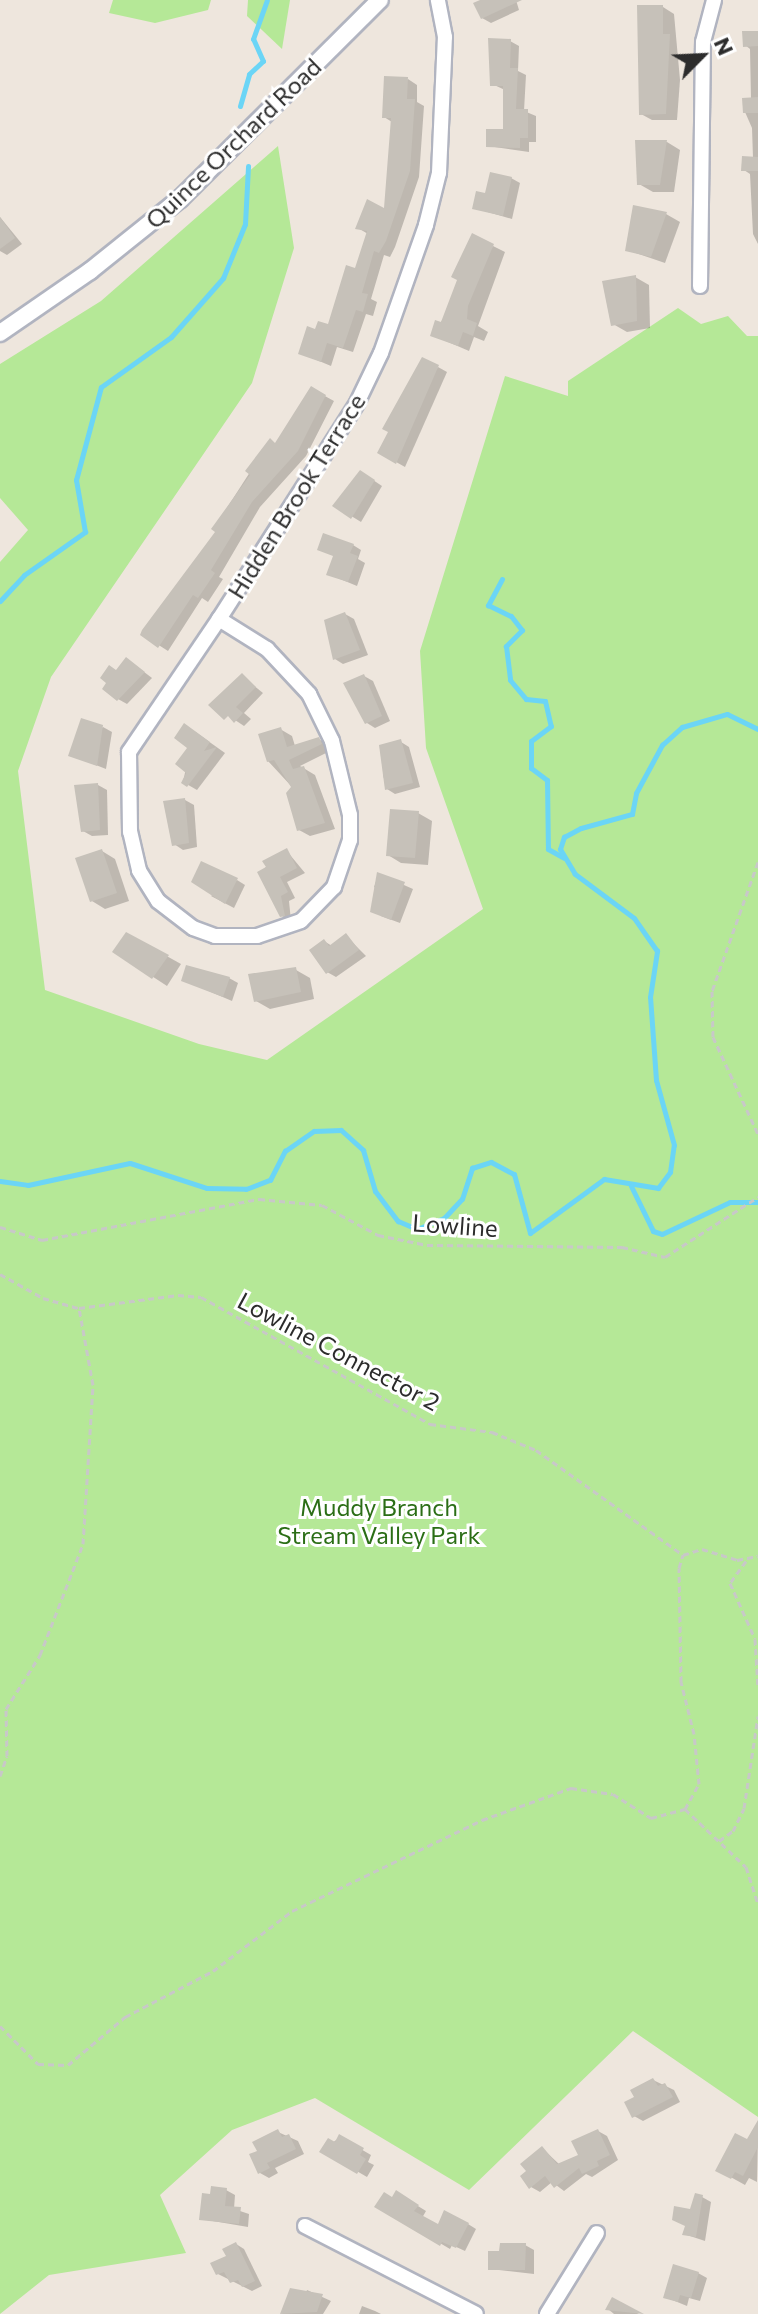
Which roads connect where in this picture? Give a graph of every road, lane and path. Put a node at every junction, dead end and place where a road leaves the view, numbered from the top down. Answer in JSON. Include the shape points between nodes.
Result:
{"nodes":[{"id":1,"x":380,"y":0,"type":"edge"},
{"id":2,"x":438,"y":0,"type":"edge"},
{"id":3,"x":714,"y":0,"type":"edge"},
{"id":4,"x":700,"y":286,"type":"dead end"},
{"id":5,"x":0,"y":333,"type":"edge"},
{"id":6,"x":219,"y":619,"type":"junction"},
{"id":7,"x":758,"y":862,"type":"edge"},
{"id":8,"x":758,"y":1134,"type":"edge"},
{"id":9,"x":758,"y":1197,"type":"edge"},
{"id":10,"x":0,"y":1227,"type":"edge"},
{"id":11,"x":0,"y":1274,"type":"edge"},
{"id":12,"x":79,"y":1308,"type":"junction"},
{"id":13,"x":683,"y":1555,"type":"junction"},
{"id":14,"x":758,"y":1556,"type":"edge"},
{"id":15,"x":747,"y":1560,"type":"junction"},
{"id":16,"x":758,"y":1688,"type":"edge"},
{"id":17,"x":758,"y":1716,"type":"edge"},
{"id":18,"x":0,"y":1776,"type":"edge"},
{"id":19,"x":685,"y":1809,"type":"junction"},
{"id":20,"x":719,"y":1841,"type":"junction"},
{"id":21,"x":758,"y":1905,"type":"edge"},
{"id":22,"x":0,"y":2026,"type":"edge"},
{"id":23,"x":305,"y":2226,"type":"dead end"},
{"id":24,"x":597,"y":2233,"type":"dead end"},
{"id":25,"x":476,"y":2314,"type":"edge"},
{"id":26,"x":547,"y":2314,"type":"edge"}],
"edges":[{"from":1,"to":5,"type":"street","name":"Quince Orchard Road","via":[[180,199],[90,271]]},
{"from":2,"to":6,"type":"street","name":"Hidden Brook Terrace","via":[[445,37],[439,173],[411,268],[357,403]]},
{"from":3,"to":4,"type":"street","via":[[703,42]]},
{"from":6,"to":6,"type":"street","name":"Hidden Brook Terrace","via":[[129,752],[130,832],[139,870],[158,901],[193,928],[215,936],[257,936],[301,921],[319,906],[344,864],[350,815],[332,741],[309,694],[267,649]]},
{"from":7,"to":8,"type":"path","via":[[712,991],[713,1037]]},
{"from":9,"to":10,"type":"path","name":"Lowline","via":[[665,1257],[622,1247],[427,1245],[378,1235],[322,1205],[259,1199],[42,1240]]},
{"from":11,"to":12,"type":"path","name":"Lowline Connector 2","via":[[43,1298]]},
{"from":12,"to":13,"type":"path","name":"Lowline Connector 2","via":[[178,1295],[201,1297],[430,1424],[492,1432],[536,1450]]},
{"from":12,"to":18,"type":"path","via":[[93,1385],[83,1544],[40,1655],[6,1709],[7,1756]]},
{"from":13,"to":15,"type":"path","via":[[702,1549]]},
{"from":13,"to":19,"type":"path","via":[[681,1682],[699,1784]]},
{"from":14,"to":15,"type":"path"},
{"from":15,"to":16,"type":"path","via":[[730,1583],[755,1639]]},
{"from":17,"to":20,"type":"path","via":[[744,1808],[733,1831]]},
{"from":19,"to":20,"type":"path"},
{"from":19,"to":22,"type":"path","via":[[651,1818],[613,1794],[571,1788],[482,1820],[292,1911],[213,1971],[125,2017],[68,2065],[38,2064]]},
{"from":20,"to":21,"type":"path","via":[[746,1867]]},
{"from":23,"to":25,"type":"street"},
{"from":24,"to":26,"type":"street"}]}
